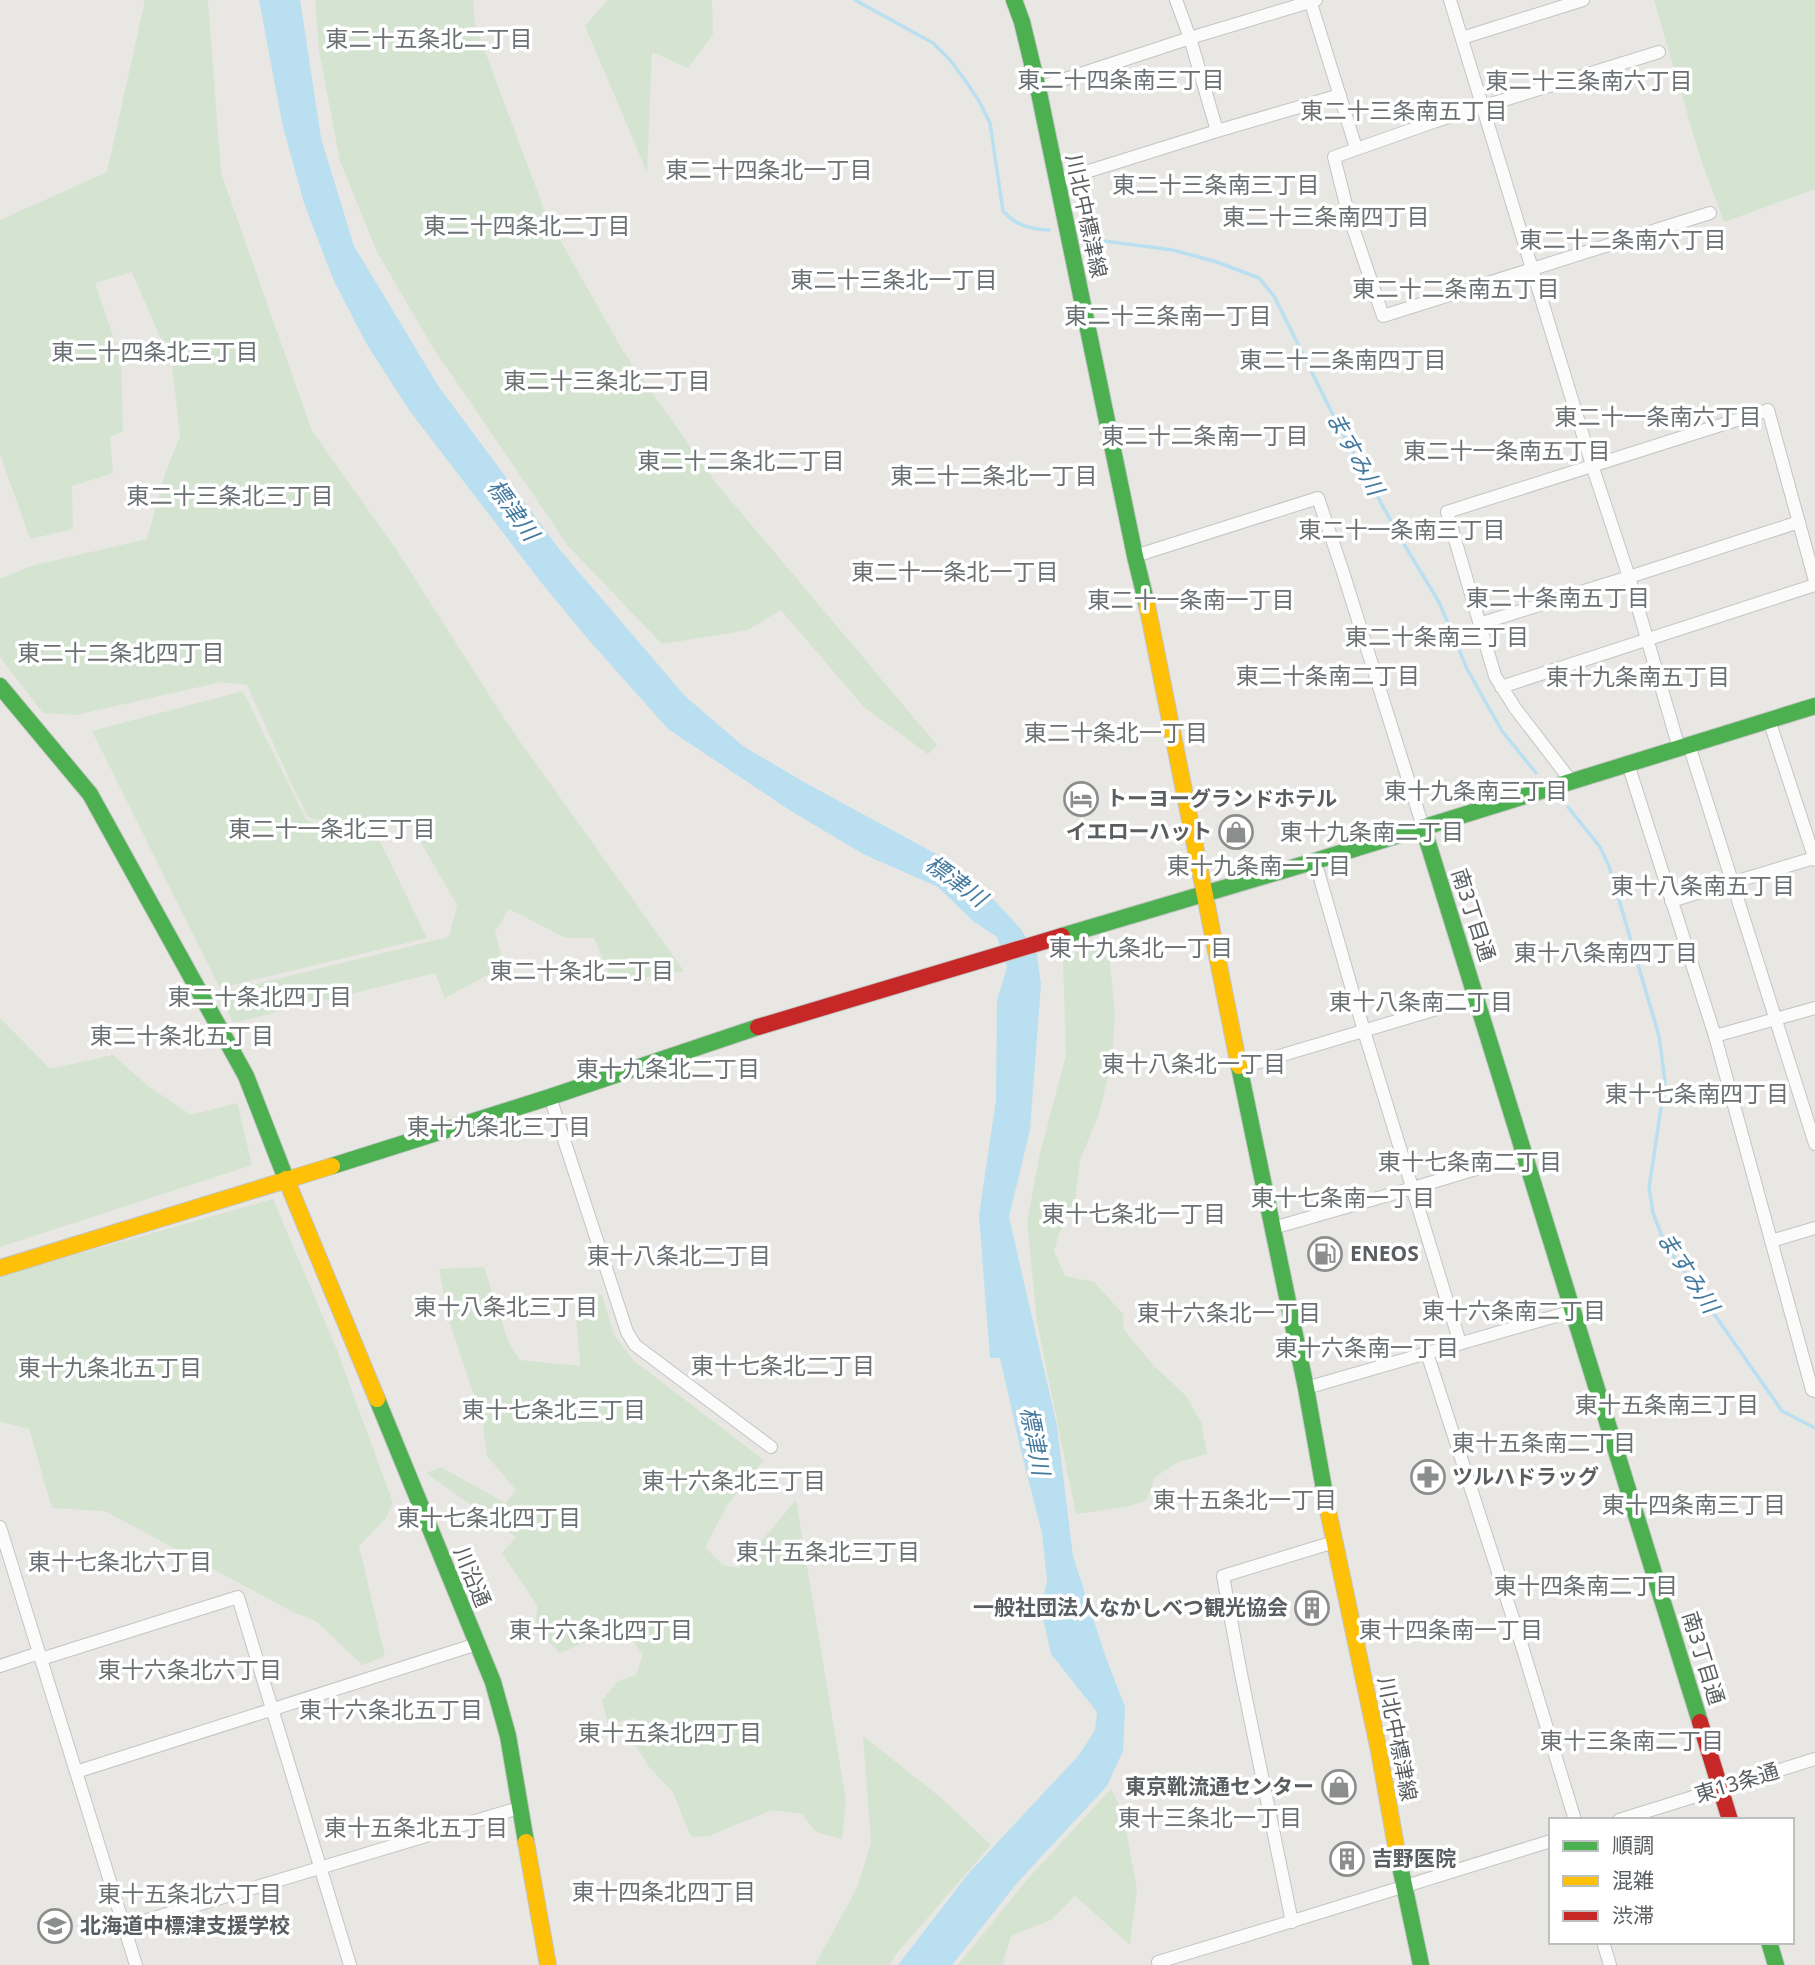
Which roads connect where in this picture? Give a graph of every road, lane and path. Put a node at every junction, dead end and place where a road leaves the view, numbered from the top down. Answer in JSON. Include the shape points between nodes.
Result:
{"nodes":[{"id":1,"x":1014,"y":0,"type":"edge"},
{"id":2,"x":1176,"y":0,"type":"edge"},
{"id":3,"x":1450,"y":0,"type":"edge"},
{"id":4,"x":1583,"y":0,"type":"edge"},
{"id":5,"x":1312,"y":1,"type":"edge"},
{"id":6,"x":1190,"y":38,"type":"junction"},
{"id":7,"x":1462,"y":38,"type":"junction"},
{"id":8,"x":1659,"y":52,"type":"dead end"},
{"id":9,"x":1038,"y":88,"type":"junction"},
{"id":10,"x":1340,"y":95,"type":"junction"},
{"id":11,"x":1483,"y":108,"type":"junction"},
{"id":12,"x":1217,"y":131,"type":"junction"},
{"id":13,"x":1356,"y":148,"type":"junction"},
{"id":14,"x":1057,"y":181,"type":"junction"},
{"id":15,"x":1710,"y":213,"type":"dead end"},
{"id":16,"x":1532,"y":269,"type":"junction"},
{"id":17,"x":1592,"y":465,"type":"junction"},
{"id":18,"x":1799,"y":522,"type":"junction"},
{"id":19,"x":1135,"y":556,"type":"junction"},
{"id":20,"x":1629,"y":578,"type":"junction"},
{"id":21,"x":1815,"y":583,"type":"edge"},
{"id":22,"x":1479,"y":624,"type":"junction"},
{"id":23,"x":1647,"y":640,"type":"junction"},
{"id":24,"x":0,"y":686,"type":"edge"},
{"id":25,"x":1500,"y":687,"type":"junction"},
{"id":26,"x":1815,"y":706,"type":"edge"},
{"id":27,"x":1769,"y":720,"type":"junction"},
{"id":28,"x":1684,"y":746,"type":"junction"},
{"id":29,"x":1628,"y":764,"type":"junction"},
{"id":30,"x":1571,"y":781,"type":"junction"},
{"id":31,"x":1423,"y":827,"type":"junction"},
{"id":32,"x":1815,"y":859,"type":"edge"},
{"id":33,"x":1315,"y":861,"type":"junction"},
{"id":34,"x":1732,"y":882,"type":"junction"},
{"id":35,"x":1205,"y":894,"type":"junction"},
{"id":36,"x":1671,"y":901,"type":"junction"},
{"id":37,"x":1477,"y":997,"type":"junction"},
{"id":38,"x":1815,"y":1008,"type":"edge"},
{"id":39,"x":1776,"y":1019,"type":"junction"},
{"id":40,"x":1364,"y":1031,"type":"junction"},
{"id":41,"x":1715,"y":1036,"type":"junction"},
{"id":42,"x":1239,"y":1069,"type":"junction"},
{"id":43,"x":550,"y":1097,"type":"junction"},
{"id":44,"x":1815,"y":1144,"type":"edge"},
{"id":45,"x":1526,"y":1154,"type":"junction"},
{"id":46,"x":287,"y":1181,"type":"junction"},
{"id":47,"x":1413,"y":1188,"type":"junction"},
{"id":48,"x":1273,"y":1228,"type":"junction"},
{"id":49,"x":1815,"y":1228,"type":"edge"},
{"id":50,"x":1771,"y":1241,"type":"junction"},
{"id":51,"x":0,"y":1268,"type":"edge"},
{"id":52,"x":1573,"y":1311,"type":"junction"},
{"id":53,"x":1460,"y":1343,"type":"junction"},
{"id":54,"x":1427,"y":1353,"type":"junction"},
{"id":55,"x":1306,"y":1388,"type":"junction"},
{"id":56,"x":1815,"y":1391,"type":"edge"},
{"id":57,"x":771,"y":1447,"type":"dead end"},
{"id":58,"x":0,"y":1527,"type":"edge"},
{"id":59,"x":1334,"y":1542,"type":"junction"},
{"id":60,"x":477,"y":1644,"type":"junction"},
{"id":61,"x":40,"y":1656,"type":"junction"},
{"id":62,"x":0,"y":1666,"type":"edge"},
{"id":63,"x":273,"y":1710,"type":"junction"},
{"id":64,"x":1815,"y":1759,"type":"edge"},
{"id":65,"x":76,"y":1772,"type":"junction"},
{"id":66,"x":1720,"y":1788,"type":"junction"},
{"id":67,"x":522,"y":1807,"type":"junction"},
{"id":68,"x":1574,"y":1818,"type":"edge"},
{"id":69,"x":1625,"y":1818,"type":"edge"},
{"id":70,"x":1729,"y":1818,"type":"edge"},
{"id":71,"x":1549,"y":1842,"type":"edge"},
{"id":72,"x":320,"y":1869,"type":"junction"},
{"id":73,"x":1404,"y":1885,"type":"junction"},
{"id":74,"x":1292,"y":1922,"type":"junction"},
{"id":75,"x":124,"y":1927,"type":"junction"},
{"id":76,"x":1604,"y":1944,"type":"edge"},
{"id":77,"x":1770,"y":1944,"type":"edge"},
{"id":78,"x":1158,"y":1962,"type":"dead end"},
{"id":79,"x":136,"y":1965,"type":"edge"},
{"id":80,"x":350,"y":1965,"type":"edge"},
{"id":81,"x":548,"y":1965,"type":"edge"},
{"id":82,"x":1421,"y":1965,"type":"edge"},
{"id":83,"x":1611,"y":1965,"type":"edge"},
{"id":84,"x":1776,"y":1965,"type":"edge"}],
"edges":[{"from":1,"to":9,"type":"street","name":"川北中標津線"},
{"from":2,"to":6,"type":"street"},
{"from":3,"to":7,"type":"street"},
{"from":4,"to":7,"type":"street"},
{"from":5,"to":6,"type":"street"},
{"from":5,"to":10,"type":"street"},
{"from":6,"to":9,"type":"street"},
{"from":6,"to":12,"type":"street"},
{"from":7,"to":11,"type":"street"},
{"from":8,"to":11,"type":"street"},
{"from":9,"to":14,"type":"street","name":"川北中標津線"},
{"from":10,"to":12,"type":"street"},
{"from":10,"to":13,"type":"street"},
{"from":11,"to":13,"type":"street"},
{"from":11,"to":16,"type":"street"},
{"from":12,"to":14,"type":"street"},
{"from":13,"to":16,"type":"street","via":[[1334,157],[1383,316]]},
{"from":14,"to":19,"type":"street","name":"川北中標津線"},
{"from":15,"to":16,"type":"street"},
{"from":16,"to":17,"type":"street"},
{"from":17,"to":18,"type":"street","via":[[1768,410]]},
{"from":17,"to":20,"type":"street"},
{"from":17,"to":22,"type":"street","via":[[1447,512]]},
{"from":18,"to":20,"type":"street"},
{"from":18,"to":21,"type":"street"},
{"from":19,"to":31,"type":"street","via":[[1318,498]]},
{"from":19,"to":35,"type":"street","name":"川北中標津線"},
{"from":20,"to":22,"type":"street"},
{"from":20,"to":23,"type":"street"},
{"from":21,"to":23,"type":"street"},
{"from":22,"to":25,"type":"street"},
{"from":23,"to":25,"type":"street"},
{"from":23,"to":28,"type":"street"},
{"from":24,"to":46,"type":"street","name":"川沿通","via":[[90,794],[113,833],[246,1076]]},
{"from":25,"to":30,"type":"street"},
{"from":26,"to":27,"type":"street"},
{"from":27,"to":28,"type":"street"},
{"from":27,"to":32,"type":"street"},
{"from":28,"to":29,"type":"street"},
{"from":28,"to":34,"type":"street"},
{"from":29,"to":30,"type":"street"},
{"from":29,"to":36,"type":"street"},
{"from":30,"to":31,"type":"street"},
{"from":31,"to":33,"type":"street"},
{"from":31,"to":37,"type":"street","name":"南3丁目通"},
{"from":32,"to":34,"type":"street"},
{"from":33,"to":35,"type":"street"},
{"from":33,"to":40,"type":"street"},
{"from":34,"to":36,"type":"street"},
{"from":34,"to":39,"type":"street"},
{"from":35,"to":42,"type":"street","name":"川北中標津線"},
{"from":35,"to":43,"type":"street","via":[[739,1033]]},
{"from":36,"to":41,"type":"street"},
{"from":37,"to":40,"type":"street"},
{"from":37,"to":45,"type":"street","name":"南3丁目通"},
{"from":38,"to":39,"type":"street"},
{"from":39,"to":41,"type":"street"},
{"from":39,"to":44,"type":"street"},
{"from":40,"to":42,"type":"street"},
{"from":40,"to":47,"type":"street"},
{"from":41,"to":50,"type":"street"},
{"from":42,"to":48,"type":"street","name":"川北中標津線"},
{"from":43,"to":46,"type":"street"},
{"from":43,"to":57,"type":"street","via":[[635,1345]]},
{"from":45,"to":47,"type":"street"},
{"from":45,"to":52,"type":"street","name":"南3丁目通"},
{"from":46,"to":51,"type":"street"},
{"from":46,"to":60,"type":"street","name":"川沿通"},
{"from":47,"to":48,"type":"street"},
{"from":47,"to":53,"type":"street"},
{"from":48,"to":55,"type":"street","name":"川北中標津線"},
{"from":49,"to":50,"type":"street"},
{"from":50,"to":56,"type":"street"},
{"from":52,"to":53,"type":"street"},
{"from":52,"to":66,"type":"street","name":"南3丁目通"},
{"from":53,"to":54,"type":"street"},
{"from":54,"to":55,"type":"street"},
{"from":54,"to":68,"type":"street"},
{"from":55,"to":59,"type":"street","name":"川北中標津線"},
{"from":58,"to":61,"type":"street"},
{"from":59,"to":73,"type":"street","name":"川北中標津線"},
{"from":59,"to":74,"type":"street","via":[[1223,1576]]},
{"from":60,"to":63,"type":"street"},
{"from":60,"to":67,"type":"street","name":"川沿通","via":[[501,1706]]},
{"from":61,"to":62,"type":"street"},
{"from":61,"to":63,"type":"street","via":[[238,1597]]},
{"from":61,"to":65,"type":"street"},
{"from":63,"to":65,"type":"street"},
{"from":63,"to":72,"type":"street"},
{"from":64,"to":66,"type":"street","name":"東13条通"},
{"from":65,"to":75,"type":"street"},
{"from":66,"to":69,"type":"street","name":"東13条通"},
{"from":66,"to":70,"type":"street","name":"南3丁目通"},
{"from":67,"to":72,"type":"street"},
{"from":67,"to":81,"type":"street","name":"川沿通"},
{"from":71,"to":73,"type":"street"},
{"from":72,"to":75,"type":"street"},
{"from":72,"to":80,"type":"street"},
{"from":73,"to":74,"type":"street"},
{"from":73,"to":82,"type":"street","name":"川北中標津線"},
{"from":74,"to":78,"type":"street"},
{"from":75,"to":79,"type":"street"},
{"from":76,"to":83,"type":"street"},
{"from":77,"to":84,"type":"street"}]}
